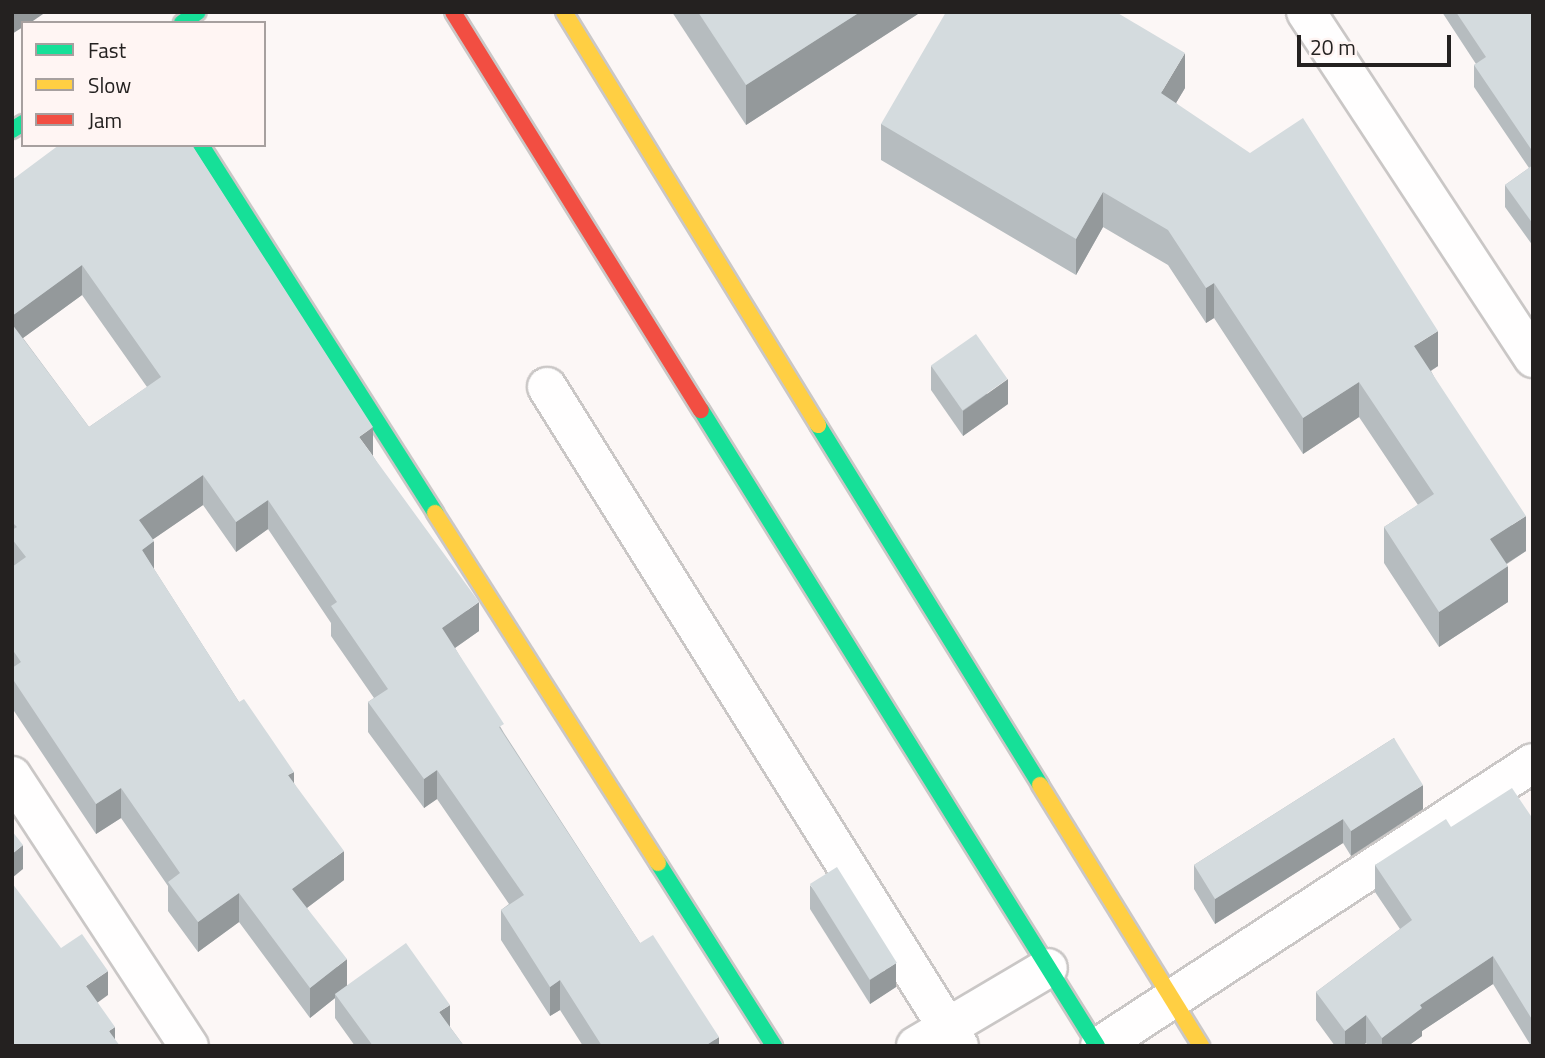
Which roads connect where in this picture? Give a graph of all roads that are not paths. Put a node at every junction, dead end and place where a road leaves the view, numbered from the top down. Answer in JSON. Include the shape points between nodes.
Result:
{"nodes":[{"id":1,"x":453,"y":12,"type":"edge"},
{"id":2,"x":565,"y":12,"type":"edge"},
{"id":3,"x":1306,"y":12,"type":"edge"},
{"id":4,"x":202,"y":147,"type":"edge"},
{"id":5,"x":1533,"y":358,"type":"edge"},
{"id":6,"x":547,"y":387,"type":"dead end"},
{"id":7,"x":1533,"y":763,"type":"edge"},
{"id":8,"x":12,"y":776,"type":"edge"},
{"id":9,"x":1048,"y":968,"type":"junction"},
{"id":10,"x":1170,"y":997,"type":"junction"},
{"id":11,"x":941,"y":1040,"type":"edge"},
{"id":12,"x":189,"y":1046,"type":"edge"},
{"id":13,"x":774,"y":1046,"type":"edge"},
{"id":14,"x":1099,"y":1046,"type":"edge"},
{"id":15,"x":1201,"y":1046,"type":"edge"}],
"edges":[{"from":1,"to":9,"type":"main road"},
{"from":2,"to":10,"type":"main road"},
{"from":3,"to":5,"type":"street"},
{"from":4,"to":13,"type":"main road"},
{"from":6,"to":11,"type":"street"},
{"from":7,"to":10,"type":"street"},
{"from":8,"to":12,"type":"street"},
{"from":9,"to":11,"type":"street"},
{"from":9,"to":14,"type":"main road"},
{"from":10,"to":14,"type":"street"},
{"from":10,"to":15,"type":"main road"}]}
